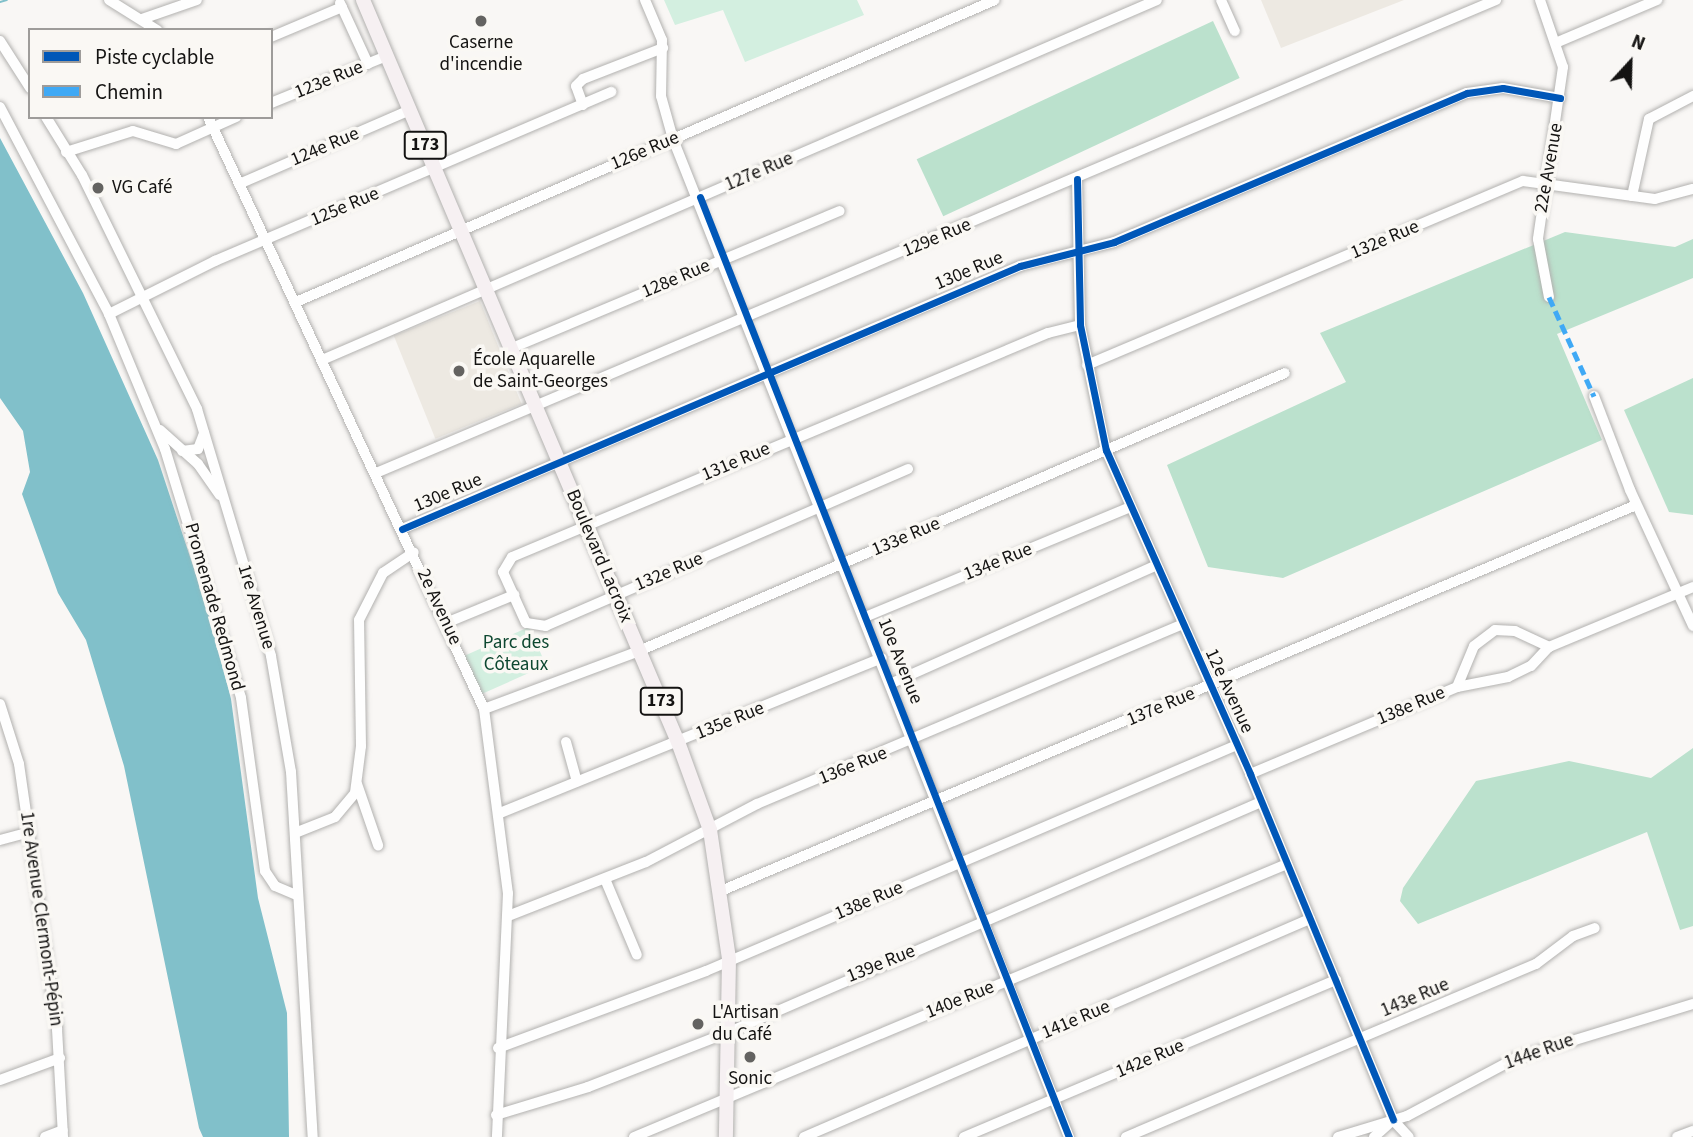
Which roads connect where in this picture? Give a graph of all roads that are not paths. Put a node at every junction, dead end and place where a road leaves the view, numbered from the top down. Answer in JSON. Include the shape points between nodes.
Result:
{"nodes":[{"id":1,"x":109,"y":0,"type":"edge"},
{"id":2,"x":197,"y":0,"type":"edge"},
{"id":3,"x":363,"y":0,"type":"edge"},
{"id":4,"x":645,"y":0,"type":"edge"},
{"id":5,"x":995,"y":0,"type":"edge"},
{"id":6,"x":1157,"y":0,"type":"edge"},
{"id":7,"x":1221,"y":0,"type":"edge"},
{"id":8,"x":1496,"y":0,"type":"edge"},
{"id":9,"x":1540,"y":0,"type":"edge"},
{"id":10,"x":1657,"y":0,"type":"edge"},
{"id":11,"x":340,"y":3,"type":"edge"},
{"id":12,"x":142,"y":19,"type":"junction"},
{"id":13,"x":154,"y":28,"type":"edge"},
{"id":14,"x":1235,"y":31,"type":"dead end"},
{"id":15,"x":273,"y":36,"type":"edge"},
{"id":16,"x":0,"y":41,"type":"edge"},
{"id":17,"x":1558,"y":42,"type":"junction"},
{"id":18,"x":663,"y":48,"type":"junction"},
{"id":19,"x":387,"y":57,"type":"junction"},
{"id":20,"x":368,"y":64,"type":"junction"},
{"id":21,"x":28,"y":85,"type":"edge"},
{"id":22,"x":612,"y":92,"type":"dead end"},
{"id":23,"x":1693,"y":96,"type":"edge"},
{"id":24,"x":1560,"y":98,"type":"junction"},
{"id":25,"x":273,"y":102,"type":"edge"},
{"id":26,"x":583,"y":105,"type":"junction"},
{"id":27,"x":0,"y":107,"type":"edge"},
{"id":28,"x":410,"y":110,"type":"junction"},
{"id":29,"x":47,"y":119,"type":"edge"},
{"id":30,"x":211,"y":122,"type":"edge"},
{"id":31,"x":673,"y":139,"type":"junction"},
{"id":32,"x":66,"y":152,"type":"junction"},
{"id":33,"x":435,"y":168,"type":"junction"},
{"id":34,"x":1077,"y":180,"type":"junction"},
{"id":35,"x":1546,"y":182,"type":"junction"},
{"id":36,"x":239,"y":184,"type":"junction"},
{"id":37,"x":1693,"y":189,"type":"edge"},
{"id":38,"x":1632,"y":196,"type":"junction"},
{"id":39,"x":700,"y":197,"type":"junction"},
{"id":40,"x":840,"y":211,"type":"dead end"},
{"id":41,"x":462,"y":230,"type":"junction"},
{"id":42,"x":267,"y":241,"type":"junction"},
{"id":43,"x":1077,"y":251,"type":"junction"},
{"id":44,"x":724,"y":259,"type":"junction"},
{"id":45,"x":487,"y":290,"type":"junction"},
{"id":46,"x":1549,"y":297,"type":"dead end"},
{"id":47,"x":141,"y":298,"type":"junction"},
{"id":48,"x":296,"y":302,"type":"junction"},
{"id":49,"x":109,"y":314,"type":"junction"},
{"id":50,"x":747,"y":318,"type":"junction"},
{"id":51,"x":1080,"y":325,"type":"junction"},
{"id":52,"x":512,"y":348,"type":"junction"},
{"id":53,"x":322,"y":360,"type":"junction"},
{"id":54,"x":1087,"y":365,"type":"junction"},
{"id":55,"x":1285,"y":373,"type":"dead end"},
{"id":56,"x":770,"y":374,"type":"junction"},
{"id":57,"x":1594,"y":396,"type":"dead end"},
{"id":58,"x":536,"y":406,"type":"junction"},
{"id":59,"x":157,"y":428,"type":"junction"},
{"id":60,"x":204,"y":433,"type":"junction"},
{"id":61,"x":793,"y":438,"type":"junction"},
{"id":62,"x":1106,"y":450,"type":"junction"},
{"id":63,"x":182,"y":451,"type":"junction"},
{"id":64,"x":560,"y":463,"type":"junction"},
{"id":65,"x":908,"y":468,"type":"dead end"},
{"id":66,"x":376,"y":474,"type":"junction"},
{"id":67,"x":1636,"y":505,"type":"junction"},
{"id":68,"x":822,"y":508,"type":"junction"},
{"id":69,"x":1130,"y":508,"type":"junction"},
{"id":70,"x":228,"y":509,"type":"junction"},
{"id":71,"x":587,"y":527,"type":"junction"},
{"id":72,"x":402,"y":529,"type":"junction"},
{"id":73,"x":414,"y":552,"type":"junction"},
{"id":74,"x":844,"y":563,"type":"junction"},
{"id":75,"x":1155,"y":566,"type":"junction"},
{"id":76,"x":1693,"y":587,"type":"edge"},
{"id":77,"x":1677,"y":593,"type":"junction"},
{"id":78,"x":514,"y":595,"type":"junction"},
{"id":79,"x":616,"y":595,"type":"junction"},
{"id":80,"x":865,"y":617,"type":"junction"},
{"id":81,"x":446,"y":623,"type":"junction"},
{"id":82,"x":1181,"y":625,"type":"junction"},
{"id":83,"x":1693,"y":626,"type":"edge"},
{"id":84,"x":1549,"y":647,"type":"junction"},
{"id":85,"x":639,"y":651,"type":"junction"},
{"id":86,"x":882,"y":658,"type":"junction"},
{"id":87,"x":892,"y":683,"type":"junction"},
{"id":88,"x":1210,"y":686,"type":"junction"},
{"id":89,"x":1457,"y":687,"type":"junction"},
{"id":90,"x":0,"y":704,"type":"edge"},
{"id":91,"x":484,"y":709,"type":"junction"},
{"id":92,"x":915,"y":741,"type":"junction"},
{"id":93,"x":566,"y":742,"type":"dead end"},
{"id":94,"x":678,"y":742,"type":"junction"},
{"id":95,"x":1237,"y":745,"type":"junction"},
{"id":96,"x":1250,"y":774,"type":"junction"},
{"id":97,"x":577,"y":782,"type":"junction"},
{"id":98,"x":357,"y":784,"type":"junction"},
{"id":99,"x":1261,"y":802,"type":"junction"},
{"id":100,"x":937,"y":803,"type":"junction"},
{"id":101,"x":500,"y":813,"type":"junction"},
{"id":102,"x":710,"y":830,"type":"junction"},
{"id":103,"x":29,"y":832,"type":"junction"},
{"id":104,"x":295,"y":833,"type":"junction"},
{"id":105,"x":0,"y":840,"type":"edge"},
{"id":106,"x":378,"y":845,"type":"dead end"},
{"id":107,"x":961,"y":863,"type":"junction"},
{"id":108,"x":1287,"y":864,"type":"junction"},
{"id":109,"x":605,"y":879,"type":"junction"},
{"id":110,"x":723,"y":890,"type":"junction"},
{"id":111,"x":298,"y":895,"type":"junction"},
{"id":112,"x":508,"y":916,"type":"junction"},
{"id":113,"x":1310,"y":919,"type":"junction"},
{"id":114,"x":986,"y":923,"type":"junction"},
{"id":115,"x":1595,"y":928,"type":"dead end"},
{"id":116,"x":637,"y":955,"type":"dead end"},
{"id":117,"x":729,"y":959,"type":"junction"},
{"id":118,"x":1008,"y":980,"type":"junction"},
{"id":119,"x":1336,"y":980,"type":"junction"},
{"id":120,"x":1693,"y":1004,"type":"edge"},
{"id":121,"x":729,"y":1032,"type":"junction"},
{"id":122,"x":1032,"y":1039,"type":"junction"},
{"id":123,"x":1359,"y":1039,"type":"junction"},
{"id":124,"x":498,"y":1048,"type":"junction"},
{"id":125,"x":60,"y":1058,"type":"junction"},
{"id":126,"x":0,"y":1080,"type":"edge"},
{"id":127,"x":1054,"y":1099,"type":"junction"},
{"id":128,"x":727,"y":1101,"type":"junction"},
{"id":129,"x":496,"y":1115,"type":"junction"},
{"id":130,"x":1393,"y":1121,"type":"junction"},
{"id":131,"x":1693,"y":1131,"type":"edge"},
{"id":132,"x":63,"y":1134,"type":"edge"},
{"id":133,"x":45,"y":1137,"type":"edge"},
{"id":134,"x":313,"y":1137,"type":"edge"},
{"id":135,"x":497,"y":1137,"type":"edge"},
{"id":136,"x":634,"y":1137,"type":"edge"},
{"id":137,"x":726,"y":1137,"type":"edge"},
{"id":138,"x":804,"y":1137,"type":"edge"},
{"id":139,"x":964,"y":1137,"type":"edge"},
{"id":140,"x":1069,"y":1137,"type":"edge"},
{"id":141,"x":1126,"y":1137,"type":"edge"},
{"id":142,"x":1338,"y":1137,"type":"edge"},
{"id":143,"x":1374,"y":1137,"type":"edge"},
{"id":144,"x":1409,"y":1137,"type":"edge"},
{"id":145,"x":1677,"y":1137,"type":"edge"}],
"edges":[{"from":1,"to":12,"type":"street"},
{"from":2,"to":12,"type":"street"},
{"from":3,"to":19,"type":"main road","name":"Boulevard Lacroix","number":"173"},
{"from":4,"to":18,"type":"street","name":"10e Avenue"},
{"from":5,"to":31,"type":"street","name":"126e Rue"},
{"from":6,"to":39,"type":"street","name":"127e Rue"},
{"from":7,"to":14,"type":"street"},
{"from":8,"to":34,"type":"street","name":"129e Rue"},
{"from":9,"to":17,"type":"street","name":"22e Avenue"},
{"from":10,"to":17,"type":"street"},
{"from":11,"to":15,"type":"street"},
{"from":11,"to":20,"type":"street"},
{"from":12,"to":13,"type":"street"},
{"from":16,"to":21,"type":"street"},
{"from":17,"to":24,"type":"street","name":"22e Avenue"},
{"from":18,"to":26,"type":"street","via":[[583,79],[576,86]]},
{"from":18,"to":31,"type":"street","name":"10e Avenue","via":[[661,96]]},
{"from":19,"to":20,"type":"street","name":"123e Rue"},
{"from":19,"to":28,"type":"main road","name":"Boulevard Lacroix","number":"173"},
{"from":20,"to":25,"type":"street","name":"123e Rue"},
{"from":22,"to":26,"type":"street","name":"125e Rue"},
{"from":23,"to":38,"type":"street","via":[[1649,119]]},
{"from":24,"to":35,"type":"street","name":"22e Avenue"},
{"from":24,"to":43,"type":"street","name":"130e Rue","via":[[1503,88],[1468,93],[1127,237]]},
{"from":26,"to":33,"type":"street","name":"125e Rue"},
{"from":27,"to":49,"type":"street","name":"Promenade Redmond"},
{"from":28,"to":33,"type":"main road","name":"Boulevard Lacroix","number":"173"},
{"from":28,"to":36,"type":"street","name":"124e Rue"},
{"from":29,"to":32,"type":"street","name":"1re Avenue"},
{"from":30,"to":32,"type":"street","via":[[176,144],[140,131]]},
{"from":30,"to":36,"type":"street","name":"2e Avenue"},
{"from":31,"to":39,"type":"street","name":"10e Avenue"},
{"from":31,"to":41,"type":"street","name":"126e Rue"},
{"from":32,"to":47,"type":"street","name":"1re Avenue"},
{"from":33,"to":41,"type":"main road","name":"Boulevard Lacroix","number":"173"},
{"from":33,"to":42,"type":"street","name":"125e Rue"},
{"from":34,"to":43,"type":"street","name":"12e Avenue"},
{"from":34,"to":50,"type":"street","name":"129e Rue"},
{"from":35,"to":38,"type":"street","name":"132e Rue"},
{"from":35,"to":46,"type":"street","name":"22e Avenue","via":[[1538,248]]},
{"from":35,"to":54,"type":"street","name":"132e Rue","via":[[1516,183]]},
{"from":36,"to":42,"type":"street","name":"2e Avenue"},
{"from":37,"to":38,"type":"street","name":"132e Rue","via":[[1668,198]]},
{"from":39,"to":44,"type":"street","name":"10e Avenue"},
{"from":39,"to":45,"type":"street","name":"127e Rue"},
{"from":40,"to":44,"type":"street","name":"128e Rue"},
{"from":41,"to":45,"type":"main road","name":"Boulevard Lacroix","number":"173"},
{"from":41,"to":48,"type":"street","name":"126e Rue"},
{"from":42,"to":47,"type":"street","name":"125e Rue"},
{"from":42,"to":48,"type":"street","name":"2e Avenue"},
{"from":43,"to":51,"type":"street","name":"12e Avenue"},
{"from":43,"to":56,"type":"street","name":"130e Rue","via":[[1020,266]]},
{"from":44,"to":50,"type":"street","name":"10e Avenue"},
{"from":44,"to":52,"type":"street","name":"128e Rue"},
{"from":45,"to":52,"type":"main road","name":"Boulevard Lacroix","number":"173"},
{"from":45,"to":53,"type":"street","name":"127e Rue"},
{"from":47,"to":49,"type":"street","name":"125e Rue"},
{"from":47,"to":60,"type":"street","name":"1re Avenue"},
{"from":48,"to":53,"type":"street","name":"2e Avenue"},
{"from":49,"to":59,"type":"street","name":"Promenade Redmond"},
{"from":50,"to":56,"type":"street","name":"10e Avenue"},
{"from":50,"to":58,"type":"street","name":"129e Rue"},
{"from":51,"to":54,"type":"street","name":"12e Avenue"},
{"from":51,"to":61,"type":"street","name":"131e Rue","via":[[1048,333]]},
{"from":52,"to":58,"type":"main road","name":"Boulevard Lacroix","number":"173"},
{"from":53,"to":66,"type":"street","name":"2e Avenue"},
{"from":54,"to":62,"type":"street","name":"12e Avenue"},
{"from":55,"to":62,"type":"street","name":"133e Rue"},
{"from":56,"to":61,"type":"street","name":"10e Avenue"},
{"from":56,"to":64,"type":"street","name":"130e Rue"},
{"from":57,"to":67,"type":"street"},
{"from":58,"to":64,"type":"main road","name":"Boulevard Lacroix","number":"173"},
{"from":58,"to":66,"type":"street","name":"129e Rue"},
{"from":59,"to":63,"type":"street","name":"Promenade Redmond"},
{"from":59,"to":111,"type":"street","name":"Promenade Redmond","via":[[241,698],[264,871],[275,886]]},
{"from":60,"to":63,"type":"street","via":[[198,449]]},
{"from":60,"to":70,"type":"street","name":"1re Avenue"},
{"from":61,"to":68,"type":"street","name":"10e Avenue"},
{"from":61,"to":71,"type":"street","name":"131e Rue"},
{"from":62,"to":69,"type":"street","name":"12e Avenue"},
{"from":62,"to":74,"type":"street","name":"133e Rue"},
{"from":63,"to":70,"type":"street","name":"Promenade Redmond","via":[[208,476]]},
{"from":64,"to":71,"type":"main road","name":"Boulevard Lacroix","number":"173"},
{"from":64,"to":72,"type":"street","name":"130e Rue"},
{"from":65,"to":68,"type":"street","name":"132e Rue"},
{"from":66,"to":72,"type":"street","name":"2e Avenue"},
{"from":67,"to":77,"type":"street"},
{"from":67,"to":88,"type":"street","name":"137e Rue"},
{"from":68,"to":74,"type":"street","name":"10e Avenue"},
{"from":68,"to":79,"type":"street","name":"132e Rue"},
{"from":69,"to":75,"type":"street","name":"12e Avenue"},
{"from":69,"to":80,"type":"street","name":"134e Rue"},
{"from":70,"to":104,"type":"street","name":"1re Avenue","via":[[271,656],[291,772]]},
{"from":71,"to":78,"type":"street","name":"131e Rue","via":[[508,560],[503,572]]},
{"from":71,"to":79,"type":"main road","name":"Boulevard Lacroix","number":"173"},
{"from":72,"to":73,"type":"street","name":"2e Avenue"},
{"from":73,"to":81,"type":"street","name":"2e Avenue"},
{"from":73,"to":98,"type":"street","via":[[383,573],[359,620]]},
{"from":74,"to":80,"type":"street","name":"10e Avenue"},
{"from":74,"to":85,"type":"street","name":"133e Rue"},
{"from":75,"to":82,"type":"street","name":"12e Avenue"},
{"from":75,"to":87,"type":"street"},
{"from":76,"to":77,"type":"street","name":"138e Rue"},
{"from":77,"to":83,"type":"street"},
{"from":77,"to":84,"type":"street","name":"138e Rue"},
{"from":78,"to":79,"type":"street","name":"132e Rue","via":[[526,623],[534,628]]},
{"from":78,"to":81,"type":"street"},
{"from":79,"to":85,"type":"main road","name":"Boulevard Lacroix","number":"173"},
{"from":80,"to":86,"type":"street","name":"10e Avenue"},
{"from":81,"to":91,"type":"street","name":"2e Avenue"},
{"from":82,"to":88,"type":"street","name":"12e Avenue"},
{"from":82,"to":92,"type":"street","name":"136e Rue"},
{"from":84,"to":89,"type":"street","name":"138e Rue","via":[[1531,666],[1507,677]]},
{"from":84,"to":89,"type":"street","name":"138e Rue","via":[[1515,631],[1495,630],[1474,646]]},
{"from":85,"to":91,"type":"street","name":"133e Rue"},
{"from":85,"to":94,"type":"main road","name":"Boulevard Lacroix","number":"173"},
{"from":86,"to":87,"type":"street","name":"10e Avenue"},
{"from":86,"to":94,"type":"street","name":"135e Rue"},
{"from":87,"to":92,"type":"street","name":"10e Avenue"},
{"from":88,"to":95,"type":"street","name":"12e Avenue"},
{"from":88,"to":100,"type":"street","name":"137e Rue"},
{"from":89,"to":96,"type":"street","name":"138e Rue"},
{"from":90,"to":103,"type":"street","name":"1re Avenue Clermont-Pépin","via":[[16,751]]},
{"from":91,"to":101,"type":"street","name":"2e Avenue"},
{"from":92,"to":100,"type":"street","name":"10e Avenue"},
{"from":92,"to":102,"type":"street","name":"136e Rue","via":[[757,804]]},
{"from":93,"to":97,"type":"street"},
{"from":94,"to":97,"type":"street","name":"135e Rue"},
{"from":94,"to":102,"type":"main road","name":"Boulevard Lacroix","number":"173"},
{"from":95,"to":96,"type":"street","name":"12e Avenue"},
{"from":95,"to":107,"type":"street","name":"138e Rue"},
{"from":96,"to":99,"type":"street","name":"12e Avenue"},
{"from":97,"to":101,"type":"street","name":"135e Rue"},
{"from":98,"to":104,"type":"street","via":[[335,817]]},
{"from":98,"to":106,"type":"street"},
{"from":99,"to":108,"type":"street","name":"12e Avenue"},
{"from":99,"to":114,"type":"street","name":"139e Rue"},
{"from":100,"to":107,"type":"street","name":"10e Avenue"},
{"from":100,"to":110,"type":"street","name":"137e Rue"},
{"from":101,"to":112,"type":"street","name":"2e Avenue"},
{"from":102,"to":109,"type":"street","name":"136e Rue"},
{"from":102,"to":110,"type":"main road","name":"Boulevard Lacroix","number":"173"},
{"from":103,"to":105,"type":"street"},
{"from":103,"to":125,"type":"street","name":"1re Avenue Clermont-Pépin"},
{"from":104,"to":111,"type":"street","name":"1re Avenue"},
{"from":107,"to":114,"type":"street","name":"10e Avenue"},
{"from":107,"to":117,"type":"street","name":"138e Rue"},
{"from":108,"to":113,"type":"street","name":"12e Avenue"},
{"from":108,"to":118,"type":"street","name":"140e Rue"},
{"from":109,"to":112,"type":"street","name":"136e Rue"},
{"from":109,"to":116,"type":"street"},
{"from":110,"to":117,"type":"main road","name":"Boulevard Lacroix","number":"173"},
{"from":111,"to":134,"type":"street","name":"1re Avenue"},
{"from":112,"to":124,"type":"street","name":"2e Avenue"},
{"from":113,"to":119,"type":"street","name":"12e Avenue"},
{"from":113,"to":122,"type":"street","name":"141e Rue"},
{"from":114,"to":118,"type":"street","name":"10e Avenue"},
{"from":114,"to":121,"type":"street","name":"139e Rue"},
{"from":115,"to":123,"type":"street","name":"143e Rue","via":[[1573,936],[1536,964]]},
{"from":117,"to":121,"type":"main road","name":"Boulevard Lacroix","number":"173"},
{"from":117,"to":124,"type":"street","name":"138e Rue"},
{"from":118,"to":122,"type":"street","name":"10e Avenue"},
{"from":118,"to":128,"type":"street","name":"140e Rue"},
{"from":119,"to":123,"type":"street","name":"12e Avenue"},
{"from":119,"to":127,"type":"street","name":"142e Rue"},
{"from":120,"to":130,"type":"street","name":"144e Rue","via":[[1516,1058]]},
{"from":121,"to":128,"type":"main road","name":"Boulevard Lacroix","number":"173"},
{"from":121,"to":129,"type":"street","name":"139e Rue","via":[[588,1087]]},
{"from":122,"to":127,"type":"street","name":"10e Avenue"},
{"from":122,"to":138,"type":"street","name":"141e Rue"},
{"from":123,"to":130,"type":"street","name":"12e Avenue"},
{"from":123,"to":141,"type":"street","name":"143e Rue"},
{"from":124,"to":129,"type":"street","name":"2e Avenue"},
{"from":125,"to":126,"type":"street"},
{"from":125,"to":132,"type":"street","name":"1re Avenue Clermont-Pépin"},
{"from":127,"to":139,"type":"street","name":"142e Rue"},
{"from":127,"to":140,"type":"street","name":"10e Avenue"},
{"from":128,"to":136,"type":"street","name":"140e Rue"},
{"from":128,"to":137,"type":"main road","name":"Boulevard Lacroix","number":"173"},
{"from":129,"to":135,"type":"street","name":"2e Avenue"},
{"from":130,"to":142,"type":"street","name":"144e Rue"},
{"from":130,"to":143,"type":"street","name":"144e Rue"},
{"from":130,"to":144,"type":"street","name":"12e Avenue"},
{"from":131,"to":145,"type":"street"},
{"from":132,"to":133,"type":"street"}]}
